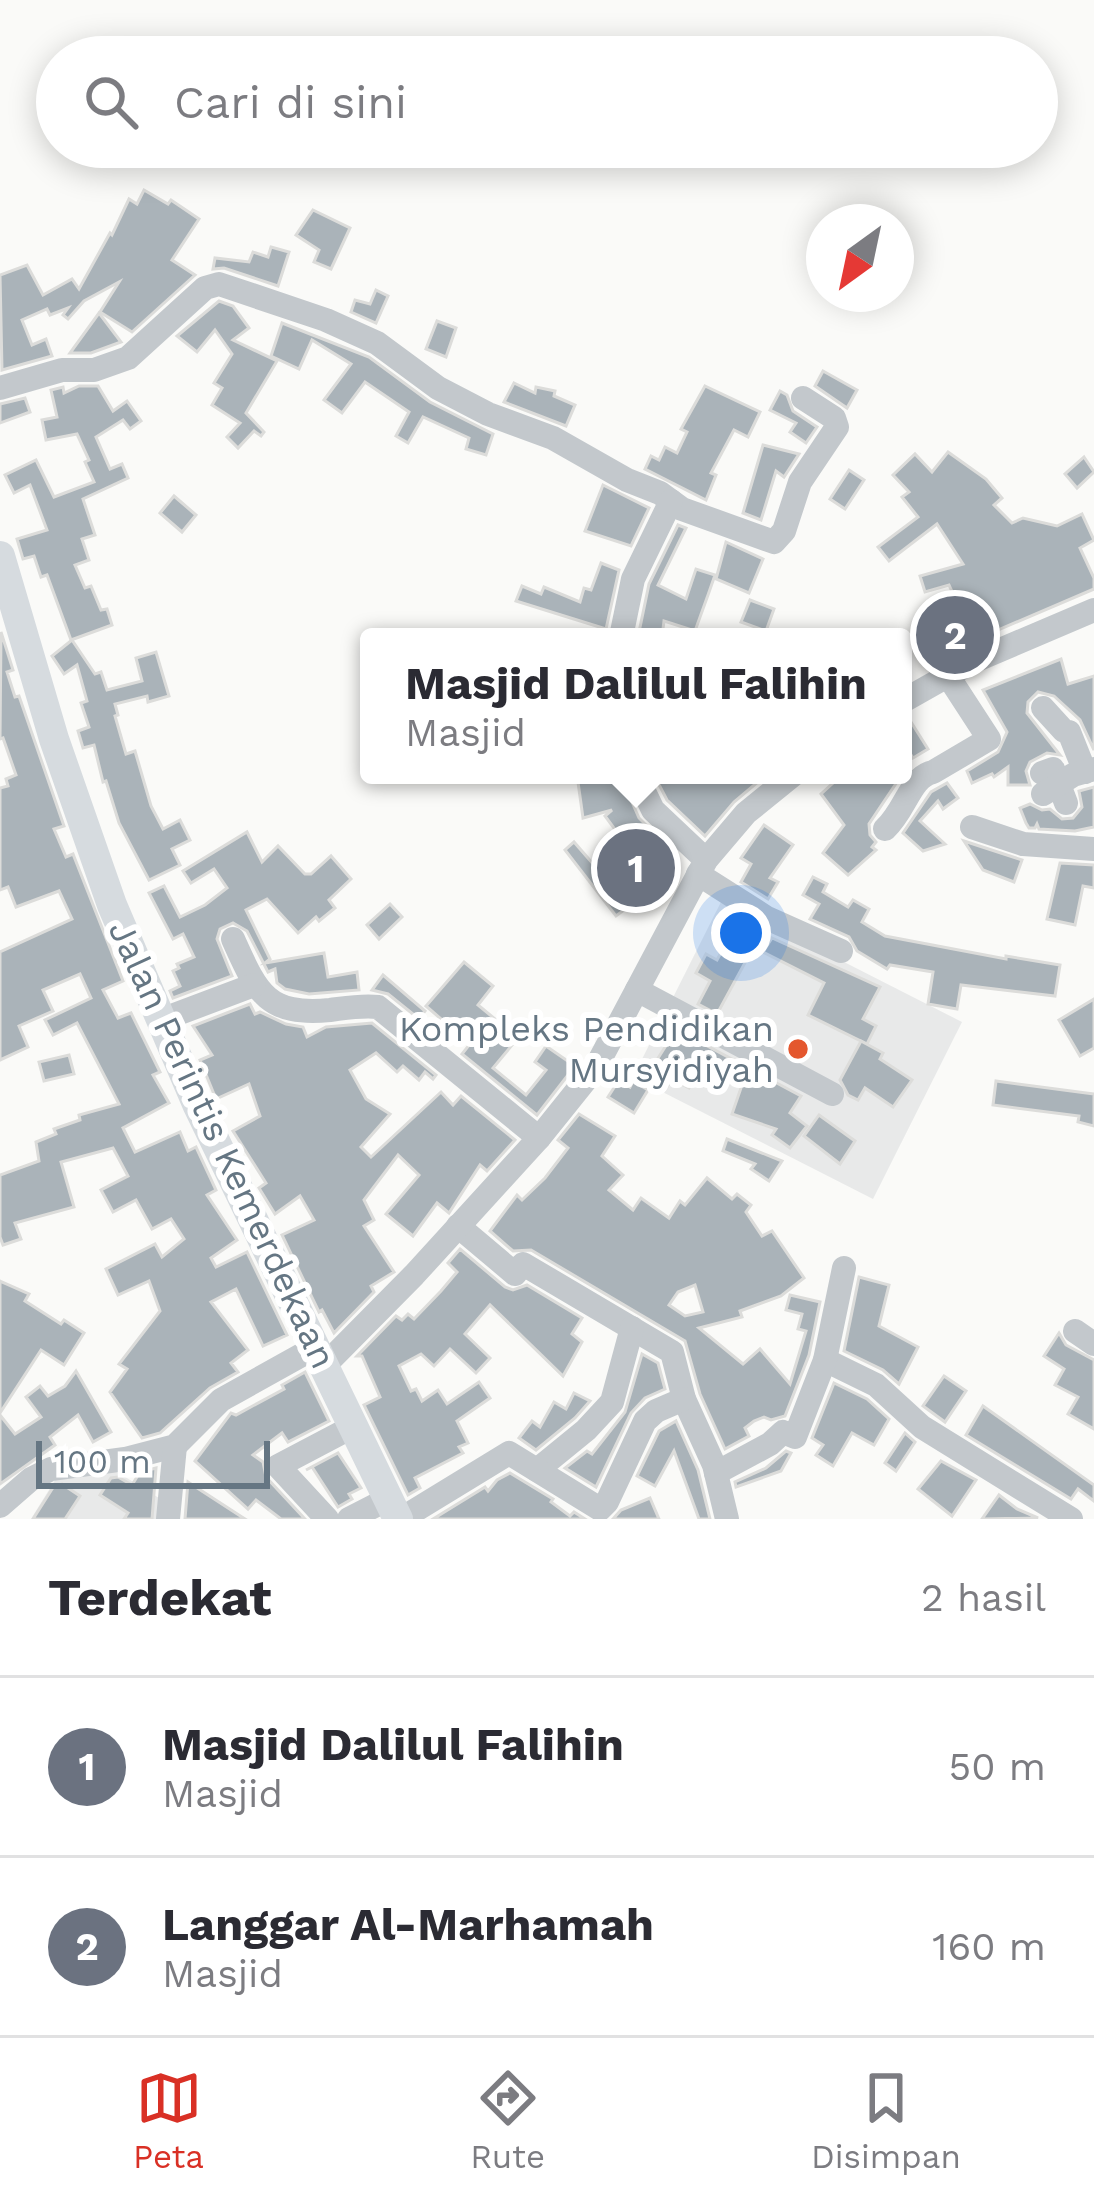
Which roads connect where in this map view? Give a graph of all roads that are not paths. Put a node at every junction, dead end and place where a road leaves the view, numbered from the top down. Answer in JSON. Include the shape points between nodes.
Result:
{"nodes":[{"id":1,"x":0,"y":388,"type":"edge"},
{"id":2,"x":803,"y":398,"type":"dead end"},
{"id":3,"x":671,"y":501,"type":"junction"},
{"id":4,"x":0,"y":556,"type":"edge"},
{"id":5,"x":1094,"y":610,"type":"edge"},
{"id":6,"x":623,"y":628,"type":"edge"},
{"id":7,"x":948,"y":676,"type":"junction"},
{"id":8,"x":912,"y":696,"type":"edge"},
{"id":9,"x":1043,"y":708,"type":"dead end"},
{"id":10,"x":1089,"y":771,"type":"edge"},
{"id":11,"x":640,"y":784,"type":"edge"},
{"id":12,"x":783,"y":784,"type":"edge"},
{"id":13,"x":1052,"y":789,"type":"dead end"},
{"id":14,"x":972,"y":827,"type":"dead end"},
{"id":15,"x":885,"y":829,"type":"dead end"},
{"id":16,"x":1094,"y":849,"type":"edge"},
{"id":17,"x":702,"y":867,"type":"junction"},
{"id":18,"x":233,"y":939,"type":"dead end"},
{"id":19,"x":841,"y":951,"type":"dead end"},
{"id":20,"x":254,"y":986,"type":"junction"},
{"id":21,"x":637,"y":990,"type":"junction"},
{"id":22,"x":161,"y":1020,"type":"junction"},
{"id":23,"x":832,"y":1094,"type":"dead end"},
{"id":24,"x":539,"y":1138,"type":"junction"},
{"id":25,"x":458,"y":1226,"type":"junction"},
{"id":26,"x":844,"y":1268,"type":"dead end"},
{"id":27,"x":632,"y":1328,"type":"junction"},
{"id":28,"x":320,"y":1356,"type":"junction"},
{"id":29,"x":825,"y":1360,"type":"junction"},
{"id":30,"x":684,"y":1399,"type":"junction"},
{"id":31,"x":353,"y":1426,"type":"junction"},
{"id":32,"x":175,"y":1446,"type":"junction"},
{"id":33,"x":537,"y":1469,"type":"junction"},
{"id":34,"x":716,"y":1473,"type":"junction"},
{"id":35,"x":396,"y":1512,"type":"edge"},
{"id":36,"x":1,"y":1513,"type":"edge"},
{"id":37,"x":168,"y":1519,"type":"edge"},
{"id":38,"x":327,"y":1519,"type":"edge"},
{"id":39,"x":349,"y":1519,"type":"edge"},
{"id":40,"x":727,"y":1519,"type":"edge"},
{"id":41,"x":1071,"y":1519,"type":"edge"}],
"edges":[{"from":1,"to":3,"type":"street","via":[[128,358],[219,284],[377,343],[438,388]]},
{"from":2,"to":3,"type":"street","via":[[837,427],[800,482],[779,540]]},
{"from":3,"to":6,"type":"street","via":[[633,579]]},
{"from":4,"to":22,"type":"main road","name":"Jalan Perintis Kemerdekaan","via":[[54,739]]},
{"from":5,"to":7,"type":"street"},
{"from":7,"to":8,"type":"street"},
{"from":7,"to":15,"type":"street","via":[[989,739],[922,774]]},
{"from":9,"to":10,"type":"street","via":[[1069,732]]},
{"from":10,"to":13,"type":"street"},
{"from":11,"to":17,"type":"street"},
{"from":12,"to":17,"type":"street","via":[[746,813]]},
{"from":14,"to":16,"type":"street","via":[[1022,844]]},
{"from":17,"to":19,"type":"street","via":[[767,918]]},
{"from":17,"to":21,"type":"street"},
{"from":18,"to":20,"type":"street"},
{"from":20,"to":22,"type":"street"},
{"from":20,"to":24,"type":"street","via":[[286,1010],[378,1007]]},
{"from":21,"to":23,"type":"street"},
{"from":21,"to":24,"type":"street","via":[[596,1067]]},
{"from":22,"to":28,"type":"main road","name":"Jalan Perintis Kemerdekaan"},
{"from":24,"to":25,"type":"street"},
{"from":25,"to":27,"type":"street","via":[[515,1274],[523,1264]]},
{"from":25,"to":28,"type":"street"},
{"from":26,"to":29,"type":"street"},
{"from":27,"to":30,"type":"street","via":[[672,1352]]},
{"from":27,"to":33,"type":"street","via":[[612,1402]]},
{"from":28,"to":31,"type":"main road","name":"Jalan Perintis Kemerdekaan"},
{"from":28,"to":32,"type":"street","via":[[221,1400]]},
{"from":29,"to":34,"type":"street","via":[[795,1437],[783,1432]]},
{"from":29,"to":41,"type":"street","via":[[876,1385],[922,1426]]},
{"from":30,"to":33,"type":"street","via":[[645,1421],[600,1509]]},
{"from":30,"to":34,"type":"street"},
{"from":31,"to":35,"type":"main road","name":"Jalan Perintis Kemerdekaan"},
{"from":31,"to":38,"type":"street","via":[[278,1466]]},
{"from":32,"to":36,"type":"street","via":[[51,1469]]},
{"from":32,"to":37,"type":"street"},
{"from":33,"to":35,"type":"street","via":[[505,1454]]},
{"from":34,"to":40,"type":"street"},
{"from":35,"to":39,"type":"street"}]}
